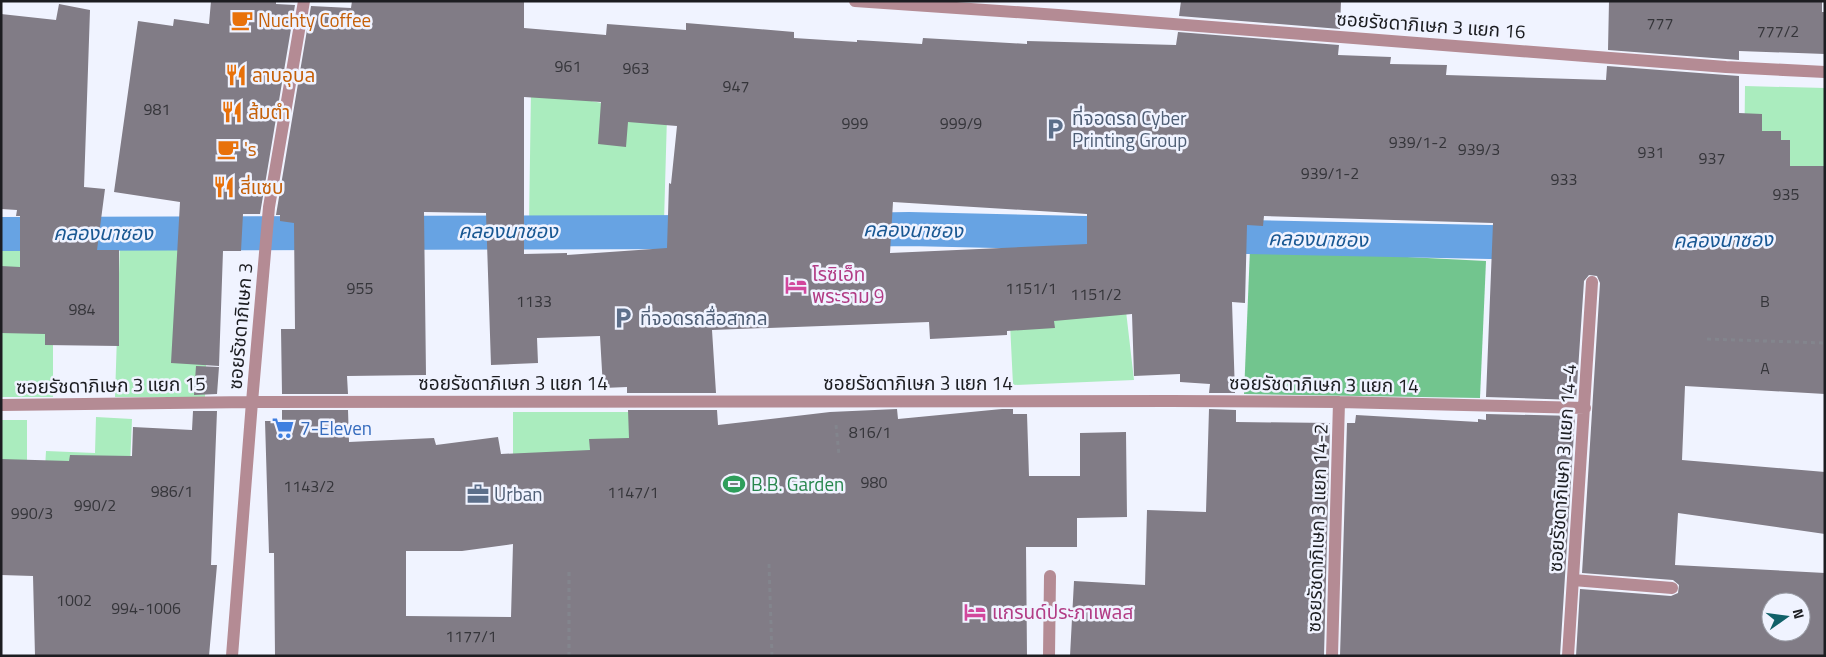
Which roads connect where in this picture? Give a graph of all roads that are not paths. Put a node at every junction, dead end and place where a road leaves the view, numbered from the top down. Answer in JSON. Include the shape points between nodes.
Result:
{"nodes":[{"id":1,"x":304,"y":1,"type":"edge"},
{"id":2,"x":856,"y":1,"type":"edge"},
{"id":3,"x":1825,"y":72,"type":"edge"},
{"id":4,"x":1592,"y":282,"type":"dead end"},
{"id":5,"x":252,"y":402,"type":"junction"},
{"id":6,"x":1339,"y":402,"type":"junction"},
{"id":7,"x":1,"y":405,"type":"edge"},
{"id":8,"x":1585,"y":408,"type":"junction"},
{"id":9,"x":1050,"y":576,"type":"dead end"},
{"id":10,"x":1573,"y":580,"type":"junction"},
{"id":11,"x":1672,"y":588,"type":"dead end"},
{"id":12,"x":232,"y":656,"type":"edge"},
{"id":13,"x":1049,"y":656,"type":"edge"},
{"id":14,"x":1332,"y":656,"type":"edge"},
{"id":15,"x":1568,"y":656,"type":"edge"}],
"edges":[{"from":1,"to":5,"type":"street","name":"ซอยรัชดาภิเษก 3","via":[[269,207]]},
{"from":2,"to":3,"type":"street","name":"ซอยรัชดาภิเษก 3 แยก 16"},
{"from":4,"to":8,"type":"street","name":"ซอยรัชดาภิเษก 3 แยก 14-4"},
{"from":5,"to":6,"type":"street","name":"ซอยรัชดาภิเษก 3 แยก 14"},
{"from":5,"to":7,"type":"street","name":"ซอยรัชดาภิเษก 3 แยก 15"},
{"from":5,"to":12,"type":"street","name":"ซอยรัชดาภิเษก 3"},
{"from":6,"to":8,"type":"street","name":"ซอยรัชดาภิเษก 3 แยก 14"},
{"from":6,"to":14,"type":"street","name":"ซอยรัชดาภิเษก 3 แยก 14-2"},
{"from":8,"to":10,"type":"street","name":"ซอยรัชดาภิเษก 3 แยก 14-4"},
{"from":9,"to":13,"type":"street"},
{"from":10,"to":11,"type":"street"},
{"from":10,"to":15,"type":"street","name":"ซอยรัชดาภิเษก 3 แยก 14-4"}]}
